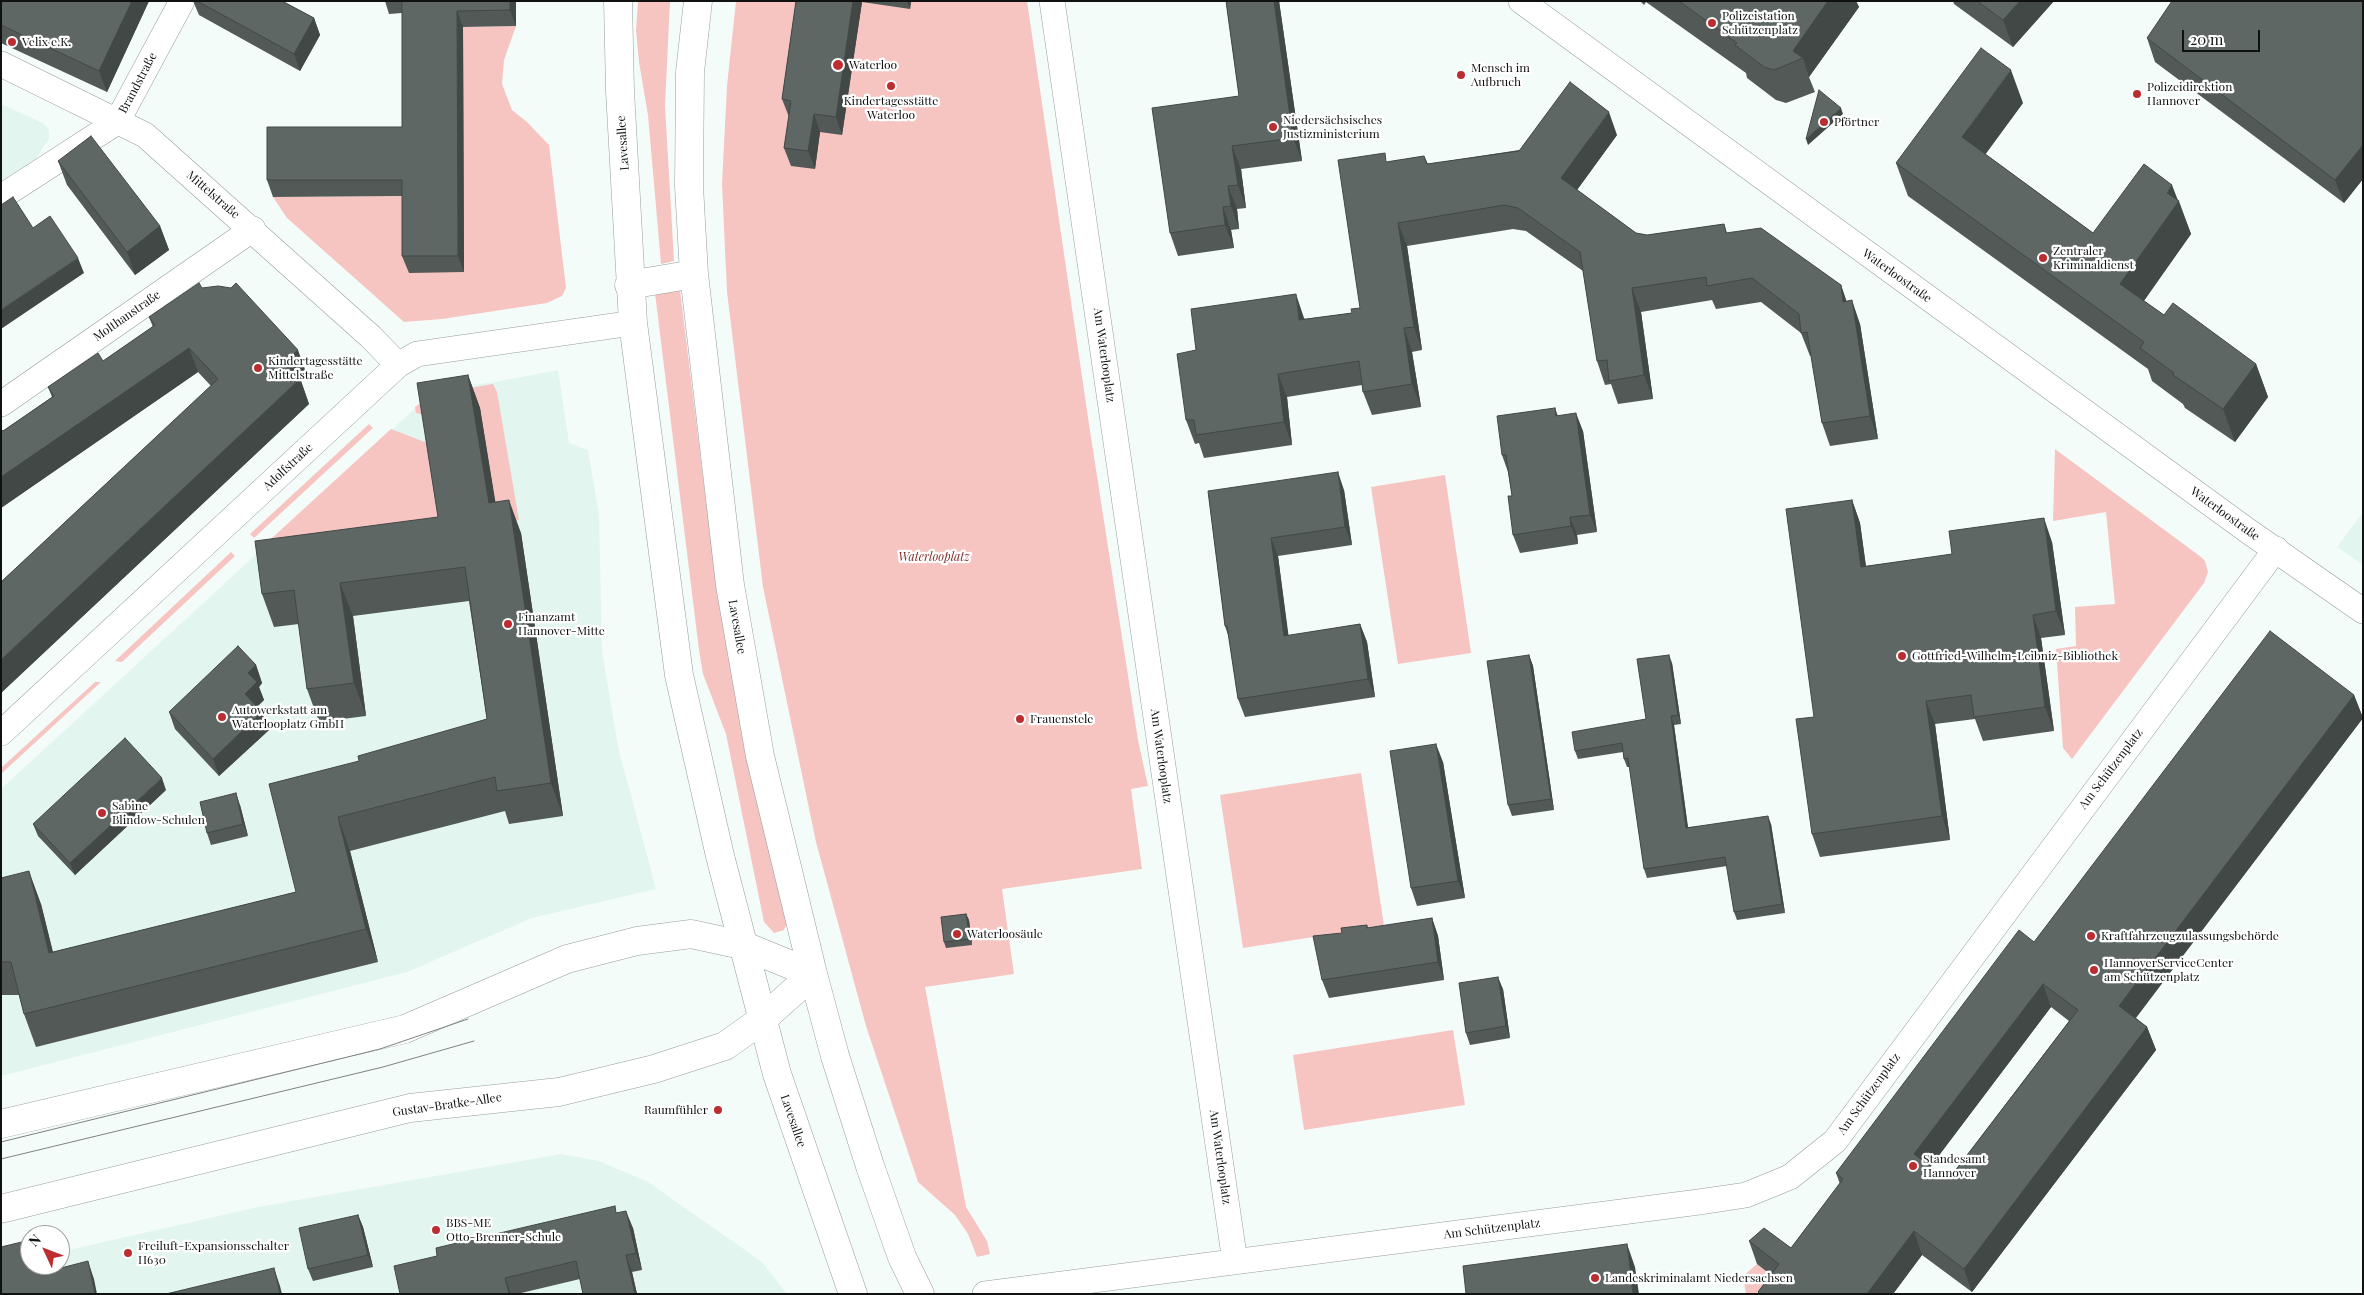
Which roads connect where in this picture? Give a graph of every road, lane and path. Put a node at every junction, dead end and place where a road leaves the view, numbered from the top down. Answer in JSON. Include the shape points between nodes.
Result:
{"nodes":[{"id":1,"x":182,"y":1,"type":"edge"},
{"id":2,"x":618,"y":1,"type":"edge"},
{"id":3,"x":698,"y":1,"type":"edge"},
{"id":4,"x":1052,"y":1,"type":"edge"},
{"id":5,"x":1535,"y":5,"type":"edge"},
{"id":6,"x":1,"y":64,"type":"edge"},
{"id":7,"x":117,"y":122,"type":"junction"},
{"id":8,"x":1,"y":197,"type":"edge"},
{"id":9,"x":253,"y":229,"type":"junction"},
{"id":10,"x":694,"y":274,"type":"junction"},
{"id":11,"x":629,"y":284,"type":"junction"},
{"id":12,"x":633,"y":323,"type":"junction"},
{"id":13,"x":398,"y":365,"type":"junction"},
{"id":14,"x":1,"y":404,"type":"edge"},
{"id":15,"x":2276,"y":549,"type":"junction"},
{"id":16,"x":2363,"y":611,"type":"edge"},
{"id":17,"x":1,"y":733,"type":"edge"},
{"id":18,"x":742,"y":945,"type":"junction"},
{"id":19,"x":813,"y":974,"type":"junction"},
{"id":20,"x":763,"y":1019,"type":"junction"},
{"id":21,"x":1,"y":1124,"type":"edge"},
{"id":22,"x":1,"y":1208,"type":"edge"},
{"id":23,"x":1235,"y":1262,"type":"junction"},
{"id":24,"x":853,"y":1294,"type":"edge"},
{"id":25,"x":920,"y":1294,"type":"edge"},
{"id":26,"x":985,"y":1294,"type":"edge"}],
"edges":[{"from":1,"to":7,"type":"street","name":"Brandstraße"},
{"from":2,"to":11,"type":"main road","name":"Lavesallee"},
{"from":3,"to":10,"type":"main road","name":"Lavesallee","via":[[690,72],[689,186]]},
{"from":4,"to":23,"type":"street","name":"Am Waterlooplatz"},
{"from":5,"to":15,"type":"street","name":"Waterloostraße"},
{"from":6,"to":7,"type":"street","name":"Mittelstraße"},
{"from":7,"to":8,"type":"street","name":"Brandstraße"},
{"from":7,"to":9,"type":"street","name":"Mittelstraße","via":[[145,135]]},
{"from":9,"to":13,"type":"street","name":"Mittelstraße"},
{"from":9,"to":14,"type":"street","name":"Molthanstraße"},
{"from":10,"to":11,"type":"main road"},
{"from":10,"to":19,"type":"main road","name":"Lavesallee","via":[[730,585],[760,756]]},
{"from":11,"to":12,"type":"main road","name":"Lavesallee"},
{"from":12,"to":13,"type":"street","name":"Adolfstraße","via":[[417,354]]},
{"from":12,"to":18,"type":"main road","name":"Lavesallee","via":[[680,675]]},
{"from":13,"to":17,"type":"street","name":"Adolfstraße"},
{"from":15,"to":16,"type":"street","name":"Waterloostraße"},
{"from":15,"to":23,"type":"street","name":"Am Schützenplatz","via":[[1835,1141],[1790,1177],[1746,1195]]},
{"from":18,"to":19,"type":"main road"},
{"from":18,"to":20,"type":"main road","name":"Lavesallee"},
{"from":18,"to":21,"type":"main road","via":[[691,934],[637,941],[567,959],[405,1029]]},
{"from":19,"to":20,"type":"main road","name":"Gustav-Bratke-Allee"},
{"from":19,"to":25,"type":"main road","name":"Lavesallee","via":[[870,1166],[902,1258]]},
{"from":20,"to":22,"type":"main road","name":"Gustav-Bratke-Allee","via":[[725,1046],[654,1069],[560,1092],[410,1108]]},
{"from":20,"to":24,"type":"main road","name":"Lavesallee","via":[[777,1074]]},
{"from":23,"to":26,"type":"street"}]}
